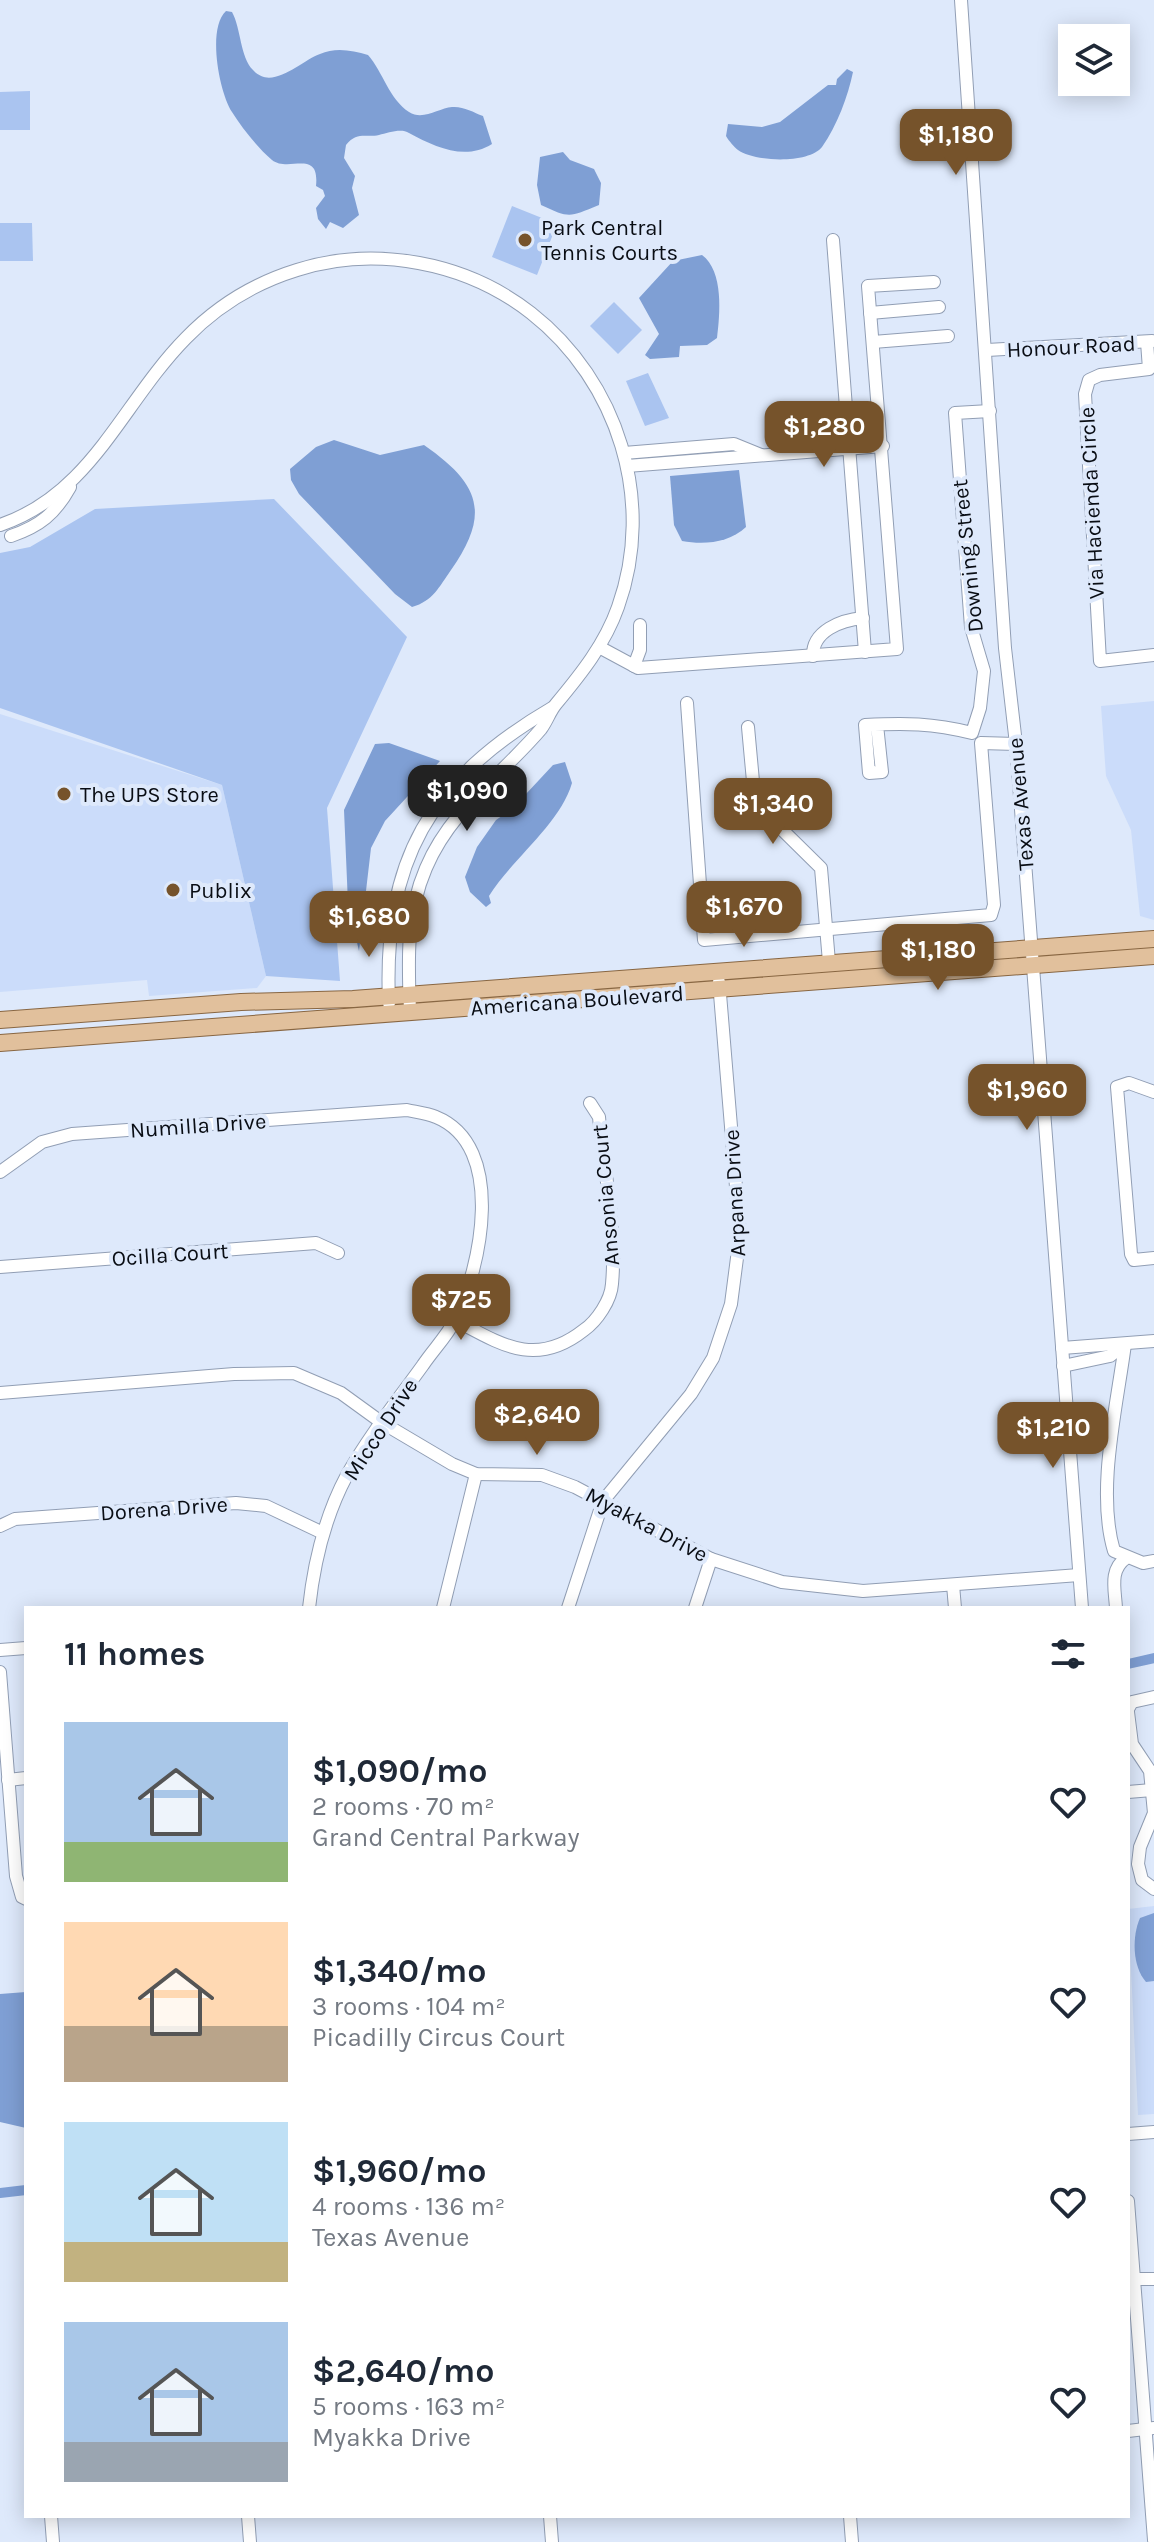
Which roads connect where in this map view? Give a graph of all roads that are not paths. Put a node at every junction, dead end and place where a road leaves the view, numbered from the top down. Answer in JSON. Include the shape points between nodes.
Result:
{"nodes":[{"id":1,"x":961,"y":0,"type":"edge"},
{"id":2,"x":833,"y":240,"type":"dead end"},
{"id":3,"x":934,"y":282,"type":"dead end"},
{"id":4,"x":939,"y":307,"type":"dead end"},
{"id":5,"x":870,"y":313,"type":"junction"},
{"id":6,"x":948,"y":336,"type":"dead end"},
{"id":7,"x":1150,"y":341,"type":"edge"},
{"id":8,"x":873,"y":342,"type":"junction"},
{"id":9,"x":987,"y":350,"type":"junction"},
{"id":10,"x":1151,"y":368,"type":"edge"},
{"id":11,"x":990,"y":411,"type":"junction"},
{"id":12,"x":883,"y":446,"type":"junction"},
{"id":13,"x":851,"y":449,"type":"junction"},
{"id":14,"x":625,"y":460,"type":"junction"},
{"id":15,"x":74,"y":481,"type":"junction"},
{"id":16,"x":0,"y":525,"type":"edge"},
{"id":17,"x":6,"y":538,"type":"edge"},
{"id":18,"x":863,"y":618,"type":"junction"},
{"id":19,"x":640,"y":625,"type":"dead end"},
{"id":20,"x":599,"y":647,"type":"junction"},
{"id":21,"x":865,"y":652,"type":"junction"},
{"id":22,"x":1154,"y":655,"type":"edge"},
{"id":23,"x":813,"y":656,"type":"junction"},
{"id":24,"x":634,"y":666,"type":"junction"},
{"id":25,"x":687,"y":703,"type":"dead end"},
{"id":26,"x":552,"y":708,"type":"junction"},
{"id":27,"x":877,"y":725,"type":"dead end"},
{"id":28,"x":748,"y":727,"type":"dead end"},
{"id":29,"x":1016,"y":744,"type":"junction"},
{"id":30,"x":827,"y":929,"type":"junction"},
{"id":31,"x":1154,"y":939,"type":"edge"},
{"id":32,"x":1032,"y":945,"type":"junction"},
{"id":33,"x":1154,"y":956,"type":"edge"},
{"id":34,"x":829,"y":962,"type":"junction"},
{"id":35,"x":1034,"y":964,"type":"junction"},
{"id":36,"x":719,"y":971,"type":"junction"},
{"id":37,"x":720,"y":990,"type":"junction"},
{"id":38,"x":241,"y":1002,"type":"junction"},
{"id":39,"x":410,"y":1003,"type":"junction"},
{"id":40,"x":389,"y":1004,"type":"junction"},
{"id":41,"x":128,"y":1009,"type":"junction"},
{"id":42,"x":0,"y":1020,"type":"edge"},
{"id":43,"x":242,"y":1024,"type":"junction"},
{"id":44,"x":96,"y":1035,"type":"junction"},
{"id":45,"x":0,"y":1043,"type":"edge"},
{"id":46,"x":1154,"y":1092,"type":"edge"},
{"id":47,"x":590,"y":1103,"type":"dead end"},
{"id":48,"x":407,"y":1110,"type":"joint"},
{"id":49,"x":0,"y":1172,"type":"edge"},
{"id":50,"x":338,"y":1253,"type":"dead end"},
{"id":51,"x":1154,"y":1258,"type":"edge"},
{"id":52,"x":0,"y":1267,"type":"edge"},
{"id":53,"x":455,"y":1320,"type":"junction"},
{"id":54,"x":1154,"y":1341,"type":"edge"},
{"id":55,"x":1125,"y":1344,"type":"junction"},
{"id":56,"x":1062,"y":1348,"type":"junction"},
{"id":57,"x":1063,"y":1366,"type":"junction"},
{"id":58,"x":0,"y":1393,"type":"edge"},
{"id":59,"x":381,"y":1422,"type":"junction"},
{"id":60,"x":476,"y":1474,"type":"junction"},
{"id":61,"x":603,"y":1501,"type":"junction"},
{"id":62,"x":0,"y":1526,"type":"edge"},
{"id":63,"x":323,"y":1533,"type":"junction"},
{"id":64,"x":1126,"y":1558,"type":"junction"},
{"id":65,"x":711,"y":1559,"type":"junction"},
{"id":66,"x":1154,"y":1561,"type":"edge"},
{"id":67,"x":1079,"y":1575,"type":"junction"},
{"id":68,"x":953,"y":1585,"type":"junction"},
{"id":69,"x":309,"y":1606,"type":"edge"},
{"id":70,"x":443,"y":1606,"type":"edge"},
{"id":71,"x":569,"y":1606,"type":"edge"},
{"id":72,"x":696,"y":1606,"type":"edge"},
{"id":73,"x":955,"y":1606,"type":"edge"},
{"id":74,"x":1082,"y":1606,"type":"edge"},
{"id":75,"x":1116,"y":1606,"type":"edge"},
{"id":76,"x":24,"y":1648,"type":"edge"},
{"id":77,"x":0,"y":1650,"type":"edge"},
{"id":78,"x":0,"y":1672,"type":"edge"},
{"id":79,"x":1154,"y":1697,"type":"edge"},
{"id":80,"x":1130,"y":1706,"type":"edge"},
{"id":81,"x":1130,"y":1728,"type":"edge"},
{"id":82,"x":24,"y":1778,"type":"edge"},
{"id":83,"x":8,"y":1780,"type":"junction"},
{"id":84,"x":1152,"y":1790,"type":"junction"},
{"id":85,"x":1130,"y":1792,"type":"edge"},
{"id":86,"x":1154,"y":1889,"type":"edge"},
{"id":87,"x":24,"y":1898,"type":"edge"},
{"id":88,"x":1154,"y":2132,"type":"edge"},
{"id":89,"x":1130,"y":2134,"type":"edge"},
{"id":90,"x":1130,"y":2227,"type":"edge"},
{"id":91,"x":1134,"y":2279,"type":"junction"},
{"id":92,"x":1154,"y":2279,"type":"edge"},
{"id":93,"x":1150,"y":2429,"type":"edge"},
{"id":94,"x":1130,"y":2431,"type":"edge"},
{"id":95,"x":51,"y":2518,"type":"edge"},
{"id":96,"x":248,"y":2518,"type":"edge"},
{"id":97,"x":550,"y":2518,"type":"edge"},
{"id":98,"x":850,"y":2518,"type":"edge"},
{"id":99,"x":1154,"y":2540,"type":"edge"},
{"id":100,"x":53,"y":2542,"type":"edge"},
{"id":101,"x":250,"y":2542,"type":"edge"},
{"id":102,"x":552,"y":2542,"type":"edge"},
{"id":103,"x":852,"y":2542,"type":"edge"}],
"edges":[{"from":1,"to":9,"type":"street","name":"Texas Avenue"},
{"from":2,"to":13,"type":"street"},
{"from":3,"to":5,"type":"street","via":[[868,286]]},
{"from":4,"to":5,"type":"street"},
{"from":5,"to":8,"type":"street"},
{"from":6,"to":8,"type":"street"},
{"from":7,"to":9,"type":"street","name":"Honour Road"},
{"from":7,"to":10,"type":"street","name":"Via Hacienda Circle"},
{"from":8,"to":12,"type":"street"},
{"from":9,"to":11,"type":"street","name":"Texas Avenue"},
{"from":10,"to":22,"type":"street","name":"Via Hacienda Circle","via":[[1100,375],[1089,380],[1085,394],[1100,661]]},
{"from":11,"to":27,"type":"street","name":"Downing Street","via":[[955,413],[971,627],[984,671],[972,733],[920,722]]},
{"from":11,"to":29,"type":"street","name":"Texas Avenue"},
{"from":12,"to":13,"type":"street"},
{"from":12,"to":21,"type":"street","via":[[897,649]]},
{"from":13,"to":14,"type":"street","via":[[761,455],[734,444]]},
{"from":13,"to":18,"type":"street"},
{"from":14,"to":15,"type":"street","via":[[611,414],[584,366],[529,311],[484,284],[438,267],[347,260],[299,270],[256,287],[201,324],[173,352]]},
{"from":14,"to":20,"type":"street","via":[[632,549],[618,608]]},
{"from":15,"to":16,"type":"street","via":[[31,515]]},
{"from":15,"to":17,"type":"street","via":[[39,527]]},
{"from":18,"to":21,"type":"street"},
{"from":18,"to":23,"type":"street","via":[[841,621],[821,635]]},
{"from":19,"to":24,"type":"street"},
{"from":20,"to":24,"type":"street"},
{"from":20,"to":26,"type":"street"},
{"from":21,"to":23,"type":"street"},
{"from":23,"to":24,"type":"street"},
{"from":25,"to":30,"type":"street","via":[[704,940]]},
{"from":26,"to":39,"type":"street","via":[[543,726],[464,807],[425,869],[411,913]]},
{"from":26,"to":40,"type":"street","via":[[464,774],[423,824],[399,877],[390,916]]},
{"from":28,"to":30,"type":"street","via":[[755,803],[821,868]]},
{"from":29,"to":30,"type":"street","via":[[981,743],[991,915]]},
{"from":29,"to":32,"type":"street","name":"Texas Avenue"},
{"from":30,"to":34,"type":"street"},
{"from":31,"to":32,"type":"main road","name":"Americana Boulevard"},
{"from":32,"to":34,"type":"main road","name":"Americana Boulevard"},
{"from":32,"to":35,"type":"street","name":"Texas Avenue"},
{"from":33,"to":35,"type":"main road","name":"Americana Boulevard"},
{"from":34,"to":36,"type":"main road","name":"Americana Boulevard"},
{"from":35,"to":37,"type":"main road","name":"Americana Boulevard"},
{"from":35,"to":56,"type":"street","name":"Texas Avenue"},
{"from":36,"to":37,"type":"street","name":"Arpana Drive"},
{"from":36,"to":39,"type":"main road","name":"Americana Boulevard"},
{"from":37,"to":39,"type":"main road","name":"Americana Boulevard"},
{"from":37,"to":61,"type":"street","name":"Arpana Drive","via":[[740,1235],[731,1304],[713,1358],[691,1394]]},
{"from":38,"to":40,"type":"main road","name":"Americana Boulevard"},
{"from":38,"to":41,"type":"main road","name":"Americana Boulevard"},
{"from":38,"to":43,"type":"main road"},
{"from":39,"to":40,"type":"main road","name":"Americana Boulevard"},
{"from":40,"to":43,"type":"main road","name":"Americana Boulevard"},
{"from":41,"to":42,"type":"main road","name":"Americana Boulevard"},
{"from":41,"to":44,"type":"main road","via":[[117,1024]]},
{"from":43,"to":44,"type":"main road","name":"Americana Boulevard"},
{"from":44,"to":45,"type":"main road","name":"Americana Boulevard"},
{"from":46,"to":51,"type":"street","via":[[1129,1083],[1117,1087],[1131,1254],[1134,1260]]},
{"from":47,"to":53,"type":"street","name":"Ansonia Court","via":[[599,1117],[613,1286],[593,1324],[568,1343],[546,1351],[508,1348]]},
{"from":48,"to":49,"type":"street","name":"Numilla Drive","via":[[72,1134],[42,1142]]},
{"from":48,"to":53,"type":"street","name":"Micco Drive","via":[[438,1118],[465,1141],[478,1168],[481,1231]]},
{"from":50,"to":52,"type":"street","name":"Ocilla Court","via":[[316,1243]]},
{"from":53,"to":59,"type":"street","name":"Micco Drive"},
{"from":54,"to":55,"type":"street"},
{"from":55,"to":56,"type":"street"},
{"from":55,"to":57,"type":"street","via":[[1110,1356]]},
{"from":55,"to":64,"type":"street","via":[[1108,1501],[1114,1551]]},
{"from":56,"to":57,"type":"street","name":"Texas Avenue"},
{"from":57,"to":67,"type":"street","name":"Texas Avenue"},
{"from":58,"to":59,"type":"street","name":"Myakka Drive","via":[[294,1373],[341,1393]]},
{"from":59,"to":60,"type":"street","name":"Myakka Drive"},
{"from":59,"to":63,"type":"street","name":"Micco Drive","via":[[347,1476]]},
{"from":60,"to":61,"type":"street","name":"Myakka Drive","via":[[542,1475]]},
{"from":60,"to":70,"type":"street"},
{"from":61,"to":65,"type":"street","name":"Myakka Drive"},
{"from":61,"to":71,"type":"street","name":"Arpana Drive"},
{"from":62,"to":63,"type":"street","name":"Dorena Drive","via":[[15,1519],[236,1503],[266,1506]]},
{"from":63,"to":69,"type":"street","name":"Micco Drive"},
{"from":64,"to":66,"type":"street"},
{"from":64,"to":75,"type":"street","via":[[1114,1574]]},
{"from":65,"to":68,"type":"street","name":"Myakka Drive","via":[[815,1588],[863,1591]]},
{"from":65,"to":72,"type":"street"},
{"from":67,"to":68,"type":"street","name":"Myakka Drive"},
{"from":67,"to":74,"type":"street","name":"Texas Avenue"},
{"from":68,"to":73,"type":"street"},
{"from":76,"to":77,"type":"street"},
{"from":78,"to":83,"type":"street"},
{"from":79,"to":80,"type":"street"},
{"from":81,"to":84,"type":"street","via":[[1132,1744],[1150,1771]]},
{"from":82,"to":83,"type":"street"},
{"from":83,"to":87,"type":"street","via":[[16,1876]]},
{"from":84,"to":85,"type":"street"},
{"from":84,"to":86,"type":"street","via":[[1154,1813],[1138,1864],[1142,1880]]},
{"from":88,"to":89,"type":"street"},
{"from":90,"to":91,"type":"street"},
{"from":91,"to":92,"type":"street"},
{"from":91,"to":93,"type":"street"},
{"from":93,"to":94,"type":"street"},
{"from":93,"to":99,"type":"street"},
{"from":95,"to":100,"type":"street"},
{"from":96,"to":101,"type":"street"},
{"from":97,"to":102,"type":"street"},
{"from":98,"to":103,"type":"street"}]}
